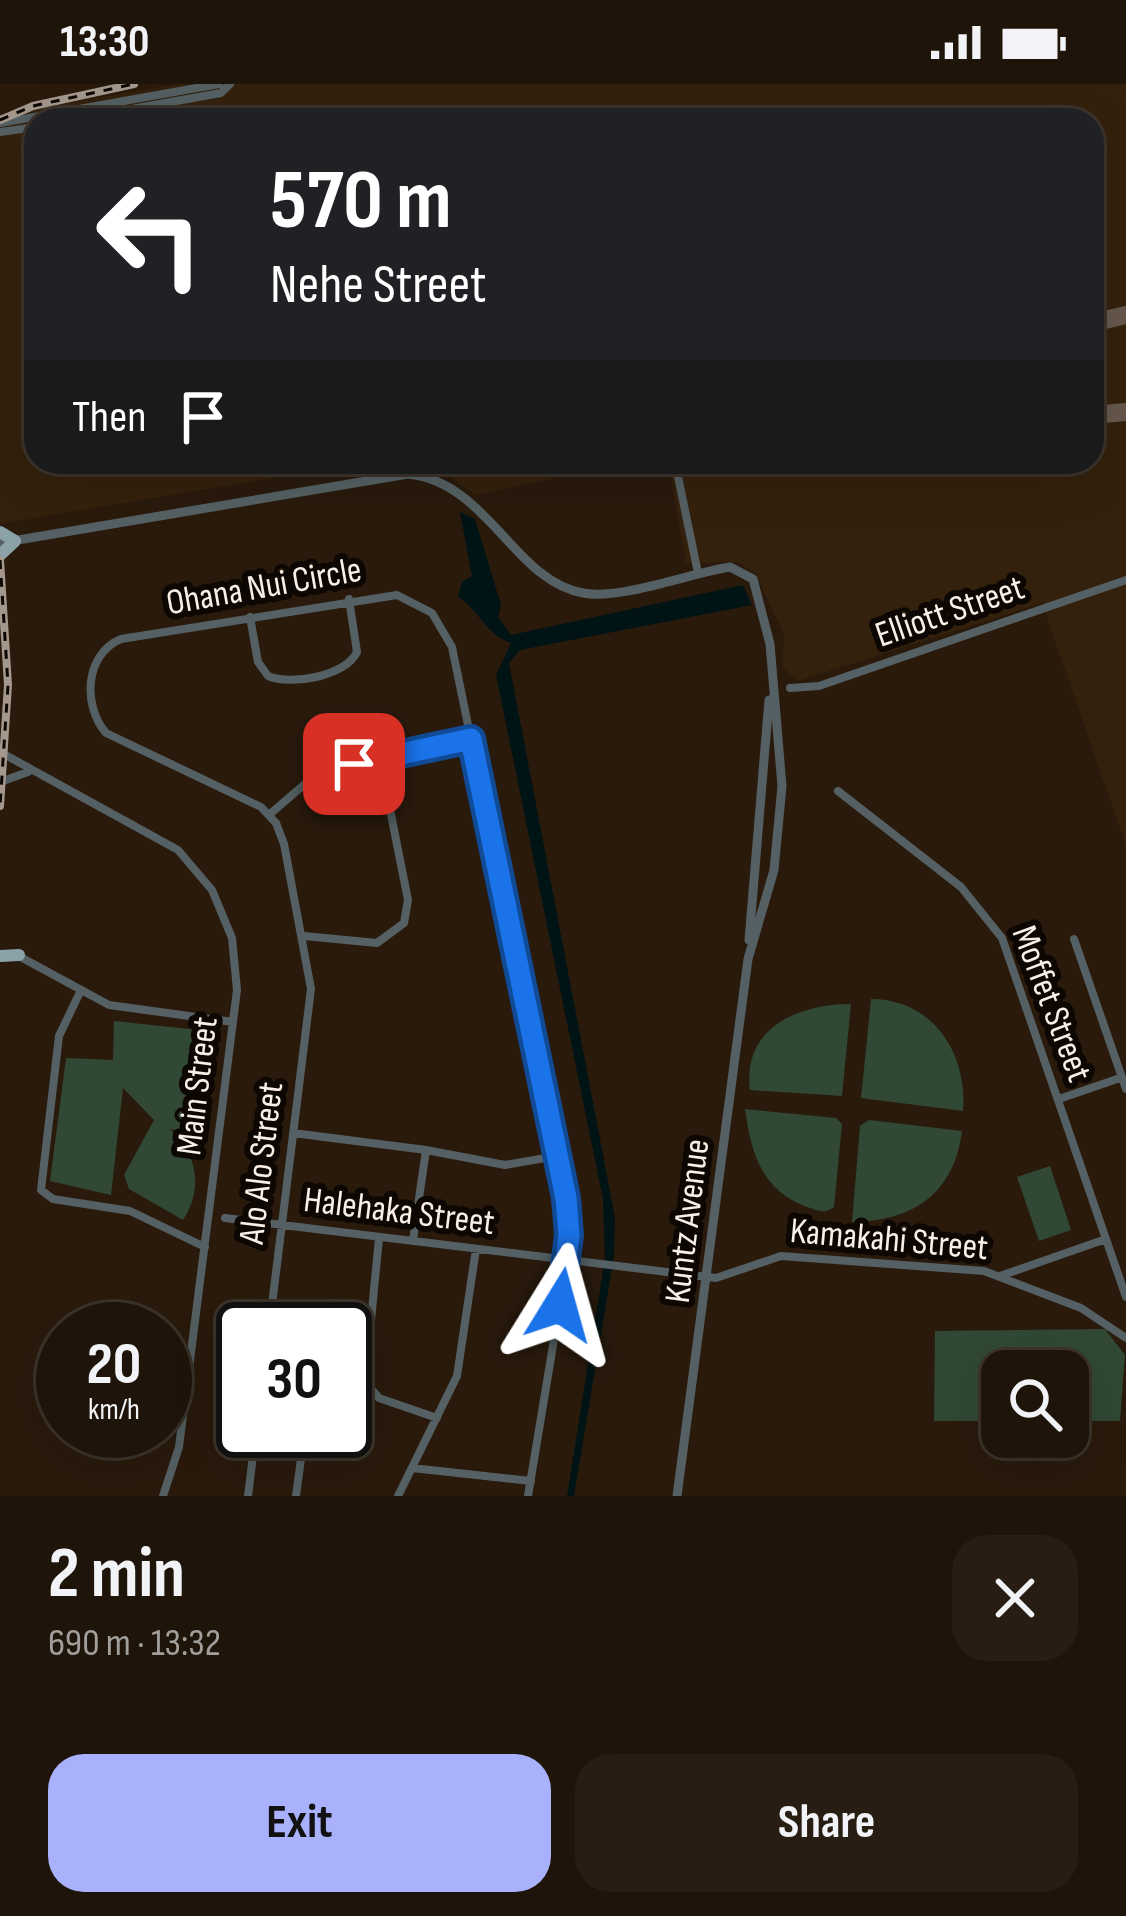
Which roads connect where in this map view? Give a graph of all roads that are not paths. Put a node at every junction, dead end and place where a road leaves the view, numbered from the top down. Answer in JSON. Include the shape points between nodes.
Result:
{"nodes":[{"id":1,"x":219,"y":84,"type":"edge"},
{"id":2,"x":230,"y":84,"type":"edge"},
{"id":3,"x":198,"y":93,"type":"junction"},
{"id":4,"x":107,"y":108,"type":"edge"},
{"id":5,"x":127,"y":108,"type":"edge"},
{"id":6,"x":677,"y":474,"type":"edge"},
{"id":7,"x":0,"y":532,"type":"edge"},
{"id":8,"x":8,"y":542,"type":"edge"},
{"id":9,"x":0,"y":555,"type":"edge"},
{"id":10,"x":698,"y":573,"type":"junction"},
{"id":11,"x":1126,"y":580,"type":"edge"},
{"id":12,"x":350,"y":599,"type":"junction"},
{"id":13,"x":250,"y":617,"type":"junction"},
{"id":14,"x":772,"y":687,"type":"junction"},
{"id":15,"x":790,"y":688,"type":"dead end"},
{"id":16,"x":471,"y":739,"type":"junction"},
{"id":17,"x":0,"y":752,"type":"edge"},
{"id":18,"x":380,"y":759,"type":"junction"},
{"id":19,"x":41,"y":777,"type":"junction"},
{"id":20,"x":0,"y":782,"type":"edge"},
{"id":21,"x":838,"y":791,"type":"dead end"},
{"id":22,"x":269,"y":814,"type":"junction"},
{"id":23,"x":304,"y":936,"type":"junction"},
{"id":24,"x":1074,"y":939,"type":"dead end"},
{"id":25,"x":749,"y":952,"type":"junction"},
{"id":26,"x":0,"y":954,"type":"edge"},
{"id":27,"x":19,"y":955,"type":"joint"},
{"id":28,"x":81,"y":990,"type":"junction"},
{"id":29,"x":233,"y":1022,"type":"junction"},
{"id":30,"x":1120,"y":1078,"type":"junction"},
{"id":31,"x":1126,"y":1090,"type":"edge"},
{"id":32,"x":1059,"y":1099,"type":"junction"},
{"id":33,"x":293,"y":1132,"type":"junction"},
{"id":34,"x":426,"y":1150,"type":"junction"},
{"id":35,"x":557,"y":1156,"type":"junction"},
{"id":36,"x":225,"y":1219,"type":"dead end"},
{"id":37,"x":282,"y":1225,"type":"junction"},
{"id":38,"x":380,"y":1238,"type":"junction"},
{"id":39,"x":1106,"y":1239,"type":"junction"},
{"id":40,"x":413,"y":1240,"type":"junction"},
{"id":41,"x":205,"y":1247,"type":"junction"},
{"id":42,"x":476,"y":1250,"type":"junction"},
{"id":43,"x":567,"y":1261,"type":"junction"},
{"id":44,"x":1122,"y":1272,"type":"edge"},
{"id":45,"x":1000,"y":1276,"type":"junction"},
{"id":46,"x":710,"y":1277,"type":"junction"},
{"id":47,"x":1126,"y":1297,"type":"edge"},
{"id":48,"x":272,"y":1302,"type":"edge"},
{"id":49,"x":1126,"y":1338,"type":"edge"},
{"id":50,"x":437,"y":1418,"type":"junction"},
{"id":51,"x":253,"y":1458,"type":"edge"},
{"id":52,"x":302,"y":1458,"type":"edge"},
{"id":53,"x":412,"y":1468,"type":"junction"},
{"id":54,"x":531,"y":1481,"type":"junction"},
{"id":55,"x":163,"y":1496,"type":"edge"},
{"id":56,"x":248,"y":1496,"type":"edge"},
{"id":57,"x":296,"y":1496,"type":"edge"},
{"id":58,"x":398,"y":1496,"type":"edge"},
{"id":59,"x":528,"y":1496,"type":"edge"},
{"id":60,"x":677,"y":1496,"type":"edge"}],
"edges":[{"from":1,"to":3,"type":"street"},
{"from":2,"to":3,"type":"street","via":[[221,93]]},
{"from":3,"to":4,"type":"street"},
{"from":3,"to":5,"type":"street"},
{"from":6,"to":10,"type":"street"},
{"from":7,"to":8,"type":"main road"},
{"from":8,"to":9,"type":"main road"},
{"from":8,"to":10,"type":"street","via":[[408,474],[457,489],[548,576],[576,591],[604,593]]},
{"from":10,"to":14,"type":"street","via":[[735,567],[753,579]]},
{"from":11,"to":15,"type":"street","name":"Elliott Street","via":[[819,686]]},
{"from":12,"to":13,"type":"street","name":"Ohana Nui Circle"},
{"from":12,"to":13,"type":"street","via":[[357,649],[337,671],[271,678],[259,665]]},
{"from":12,"to":16,"type":"street","name":"Ohana Nui Circle","via":[[397,595],[439,620]]},
{"from":13,"to":22,"type":"street","name":"Ohana Nui Circle","via":[[110,644],[93,668],[93,709],[110,736]]},
{"from":14,"to":25,"type":"street","name":"Kuntz Avenue"},
{"from":14,"to":25,"type":"street","name":"Kuntz Avenue","via":[[782,786],[774,870]]},
{"from":16,"to":18,"type":"street"},
{"from":16,"to":35,"type":"street","name":"Ohana Nui Circle"},
{"from":17,"to":19,"type":"street","name":"Main Street"},
{"from":18,"to":22,"type":"street","via":[[312,775]]},
{"from":18,"to":23,"type":"street","via":[[408,900],[404,923],[371,944]]},
{"from":19,"to":20,"type":"street","via":[[22,770]]},
{"from":19,"to":29,"type":"street","name":"Main Street","via":[[157,834],[196,868],[232,938]]},
{"from":21,"to":32,"type":"street","name":"Moffet Street","via":[[985,912],[1002,938]]},
{"from":22,"to":23,"type":"street","via":[[284,844]]},
{"from":23,"to":33,"type":"street","name":"Alo Alo Street","via":[[310,1005]]},
{"from":24,"to":30,"type":"street"},
{"from":25,"to":46,"type":"street","name":"Kuntz Avenue"},
{"from":26,"to":27,"type":"main road"},
{"from":27,"to":28,"type":"street"},
{"from":28,"to":29,"type":"street","via":[[128,1009]]},
{"from":28,"to":41,"type":"street","via":[[59,1036],[41,1190],[52,1199],[130,1211]]},
{"from":29,"to":41,"type":"street","name":"Main Street"},
{"from":30,"to":31,"type":"street"},
{"from":30,"to":32,"type":"street"},
{"from":32,"to":39,"type":"street","name":"Moffet Street"},
{"from":33,"to":34,"type":"street"},
{"from":33,"to":37,"type":"street","name":"Alo Alo Street"},
{"from":34,"to":35,"type":"street","via":[[506,1165]]},
{"from":34,"to":40,"type":"street"},
{"from":35,"to":43,"type":"street","name":"Ohana Nui Circle"},
{"from":36,"to":37,"type":"street","name":"Halehaka Street"},
{"from":37,"to":38,"type":"street","name":"Halehaka Street"},
{"from":37,"to":48,"type":"street","name":"Alo Alo Street"},
{"from":38,"to":40,"type":"street","name":"Halehaka Street"},
{"from":38,"to":50,"type":"street","via":[[365,1382],[379,1398]]},
{"from":39,"to":44,"type":"street","name":"Moffet Street"},
{"from":39,"to":45,"type":"street"},
{"from":40,"to":42,"type":"street","name":"Halehaka Street"},
{"from":41,"to":55,"type":"street","name":"Main Street","via":[[179,1447]]},
{"from":42,"to":43,"type":"street","name":"Halehaka Street"},
{"from":42,"to":50,"type":"street","via":[[461,1361]]},
{"from":43,"to":46,"type":"street","name":"Halehaka Street"},
{"from":43,"to":54,"type":"street","name":"Ohana Nui Circle"},
{"from":44,"to":47,"type":"street","name":"Moffet Street"},
{"from":45,"to":46,"type":"street","name":"Kamakahi Street","via":[[782,1256]]},
{"from":45,"to":49,"type":"street","name":"Kamakahi Street","via":[[1081,1308]]},
{"from":46,"to":60,"type":"street","name":"Kuntz Avenue"},
{"from":50,"to":53,"type":"street"},
{"from":51,"to":56,"type":"street"},
{"from":52,"to":57,"type":"street"},
{"from":53,"to":54,"type":"street"},
{"from":53,"to":58,"type":"street"},
{"from":54,"to":59,"type":"street","name":"Ohana Nui Circle"}]}
